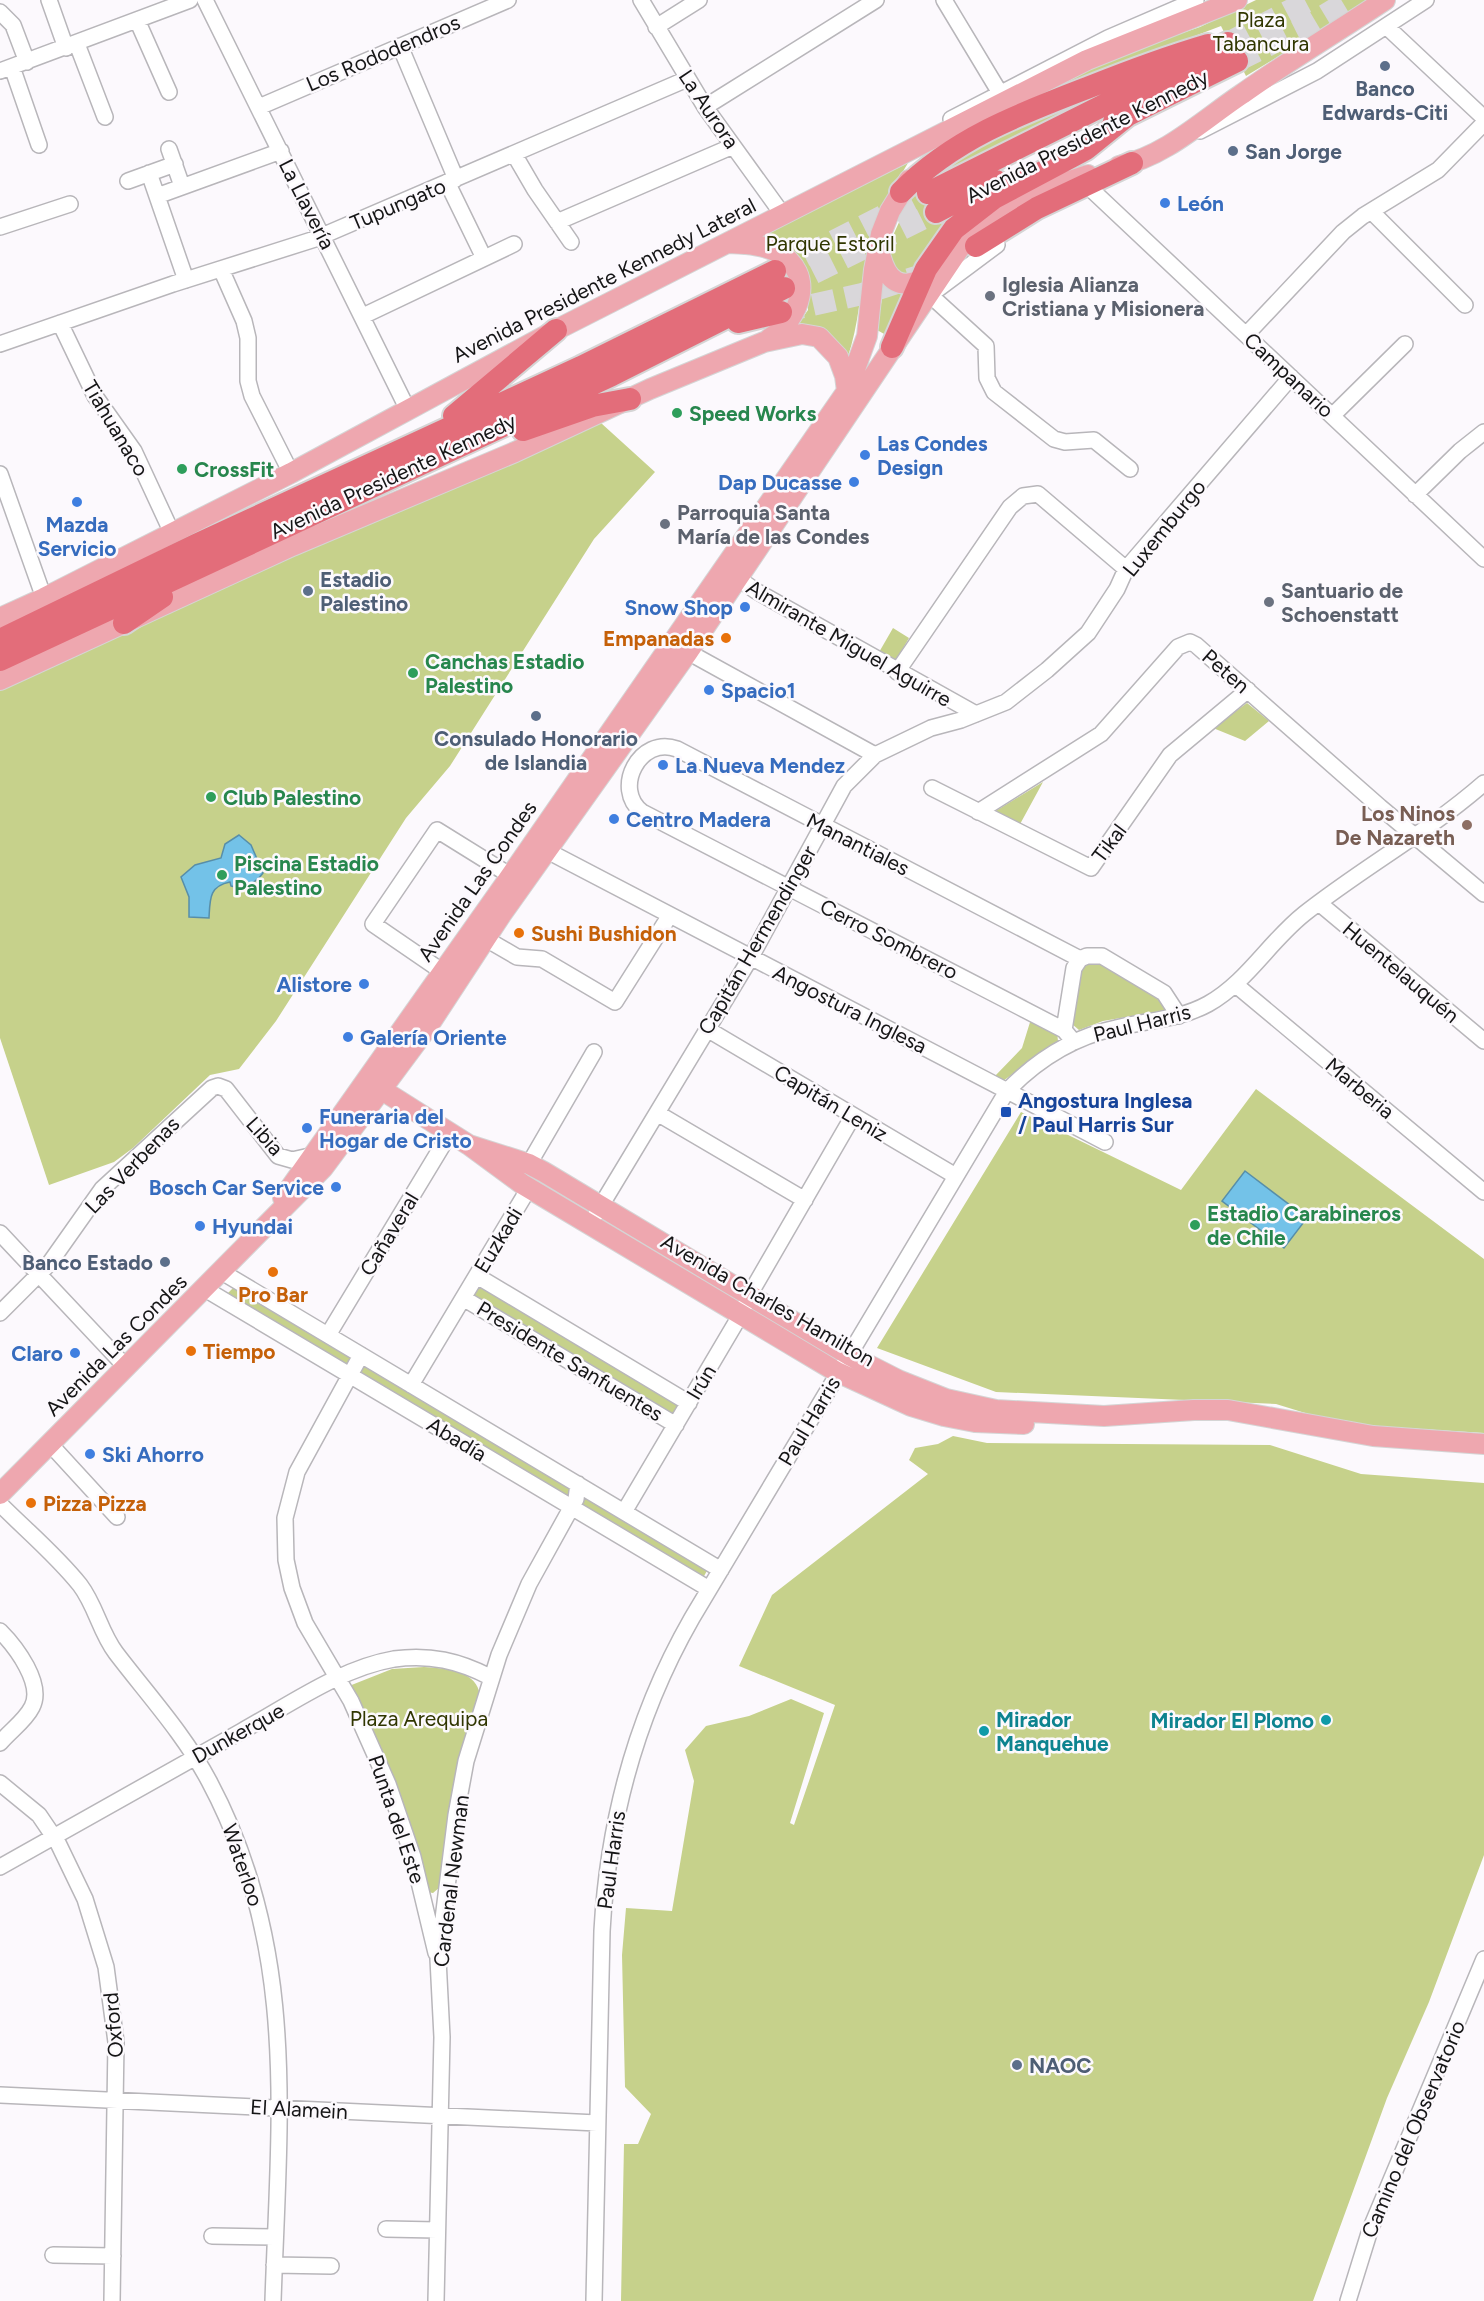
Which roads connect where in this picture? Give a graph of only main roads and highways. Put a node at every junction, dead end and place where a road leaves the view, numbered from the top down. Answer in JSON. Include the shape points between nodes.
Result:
{"nodes":[{"id":1,"x":1237,"y":0,"type":"edge"},
{"id":2,"x":1385,"y":0,"type":"edge"},
{"id":3,"x":1224,"y":50,"type":"junction"},
{"id":4,"x":1128,"y":115,"type":"junction"},
{"id":5,"x":960,"y":127,"type":"junction"},
{"id":6,"x":1132,"y":163,"type":"junction"},
{"id":7,"x":901,"y":192,"type":"junction"},
{"id":8,"x":726,"y":243,"type":"junction"},
{"id":9,"x":976,"y":246,"type":"dead end"},
{"id":10,"x":878,"y":247,"type":"junction"},
{"id":11,"x":925,"y":288,"type":"junction"},
{"id":12,"x":781,"y":312,"type":"tunnel mouth"},
{"id":13,"x":556,"y":330,"type":"junction"},
{"id":14,"x":685,"y":339,"type":"junction"},
{"id":15,"x":765,"y":342,"type":"junction"},
{"id":16,"x":892,"y":347,"type":"joint"},
{"id":17,"x":847,"y":391,"type":"junction"},
{"id":18,"x":630,"y":399,"type":"junction"},
{"id":19,"x":421,"y":442,"type":"junction"},
{"id":20,"x":466,"y":443,"type":"junction"},
{"id":21,"x":232,"y":550,"type":"junction"},
{"id":22,"x":731,"y":573,"type":"junction"},
{"id":23,"x":0,"y":618,"type":"edge"},
{"id":24,"x":124,"y":623,"type":"junction"},
{"id":25,"x":0,"y":640,"type":"edge"},
{"id":26,"x":0,"y":660,"type":"edge"},
{"id":27,"x":0,"y":680,"type":"edge"},
{"id":28,"x":540,"y":847,"type":"junction"},
{"id":29,"x":374,"y":1085,"type":"junction"},
{"id":30,"x":469,"y":1145,"type":"junction"},
{"id":31,"x":529,"y":1164,"type":"junction"},
{"id":32,"x":526,"y":1186,"type":"junction"},
{"id":33,"x":264,"y":1227,"type":"junction"},
{"id":34,"x":1104,"y":1416,"type":"junction"},
{"id":35,"x":1484,"y":1444,"type":"edge"},
{"id":36,"x":0,"y":1494,"type":"edge"}],
"edges":[{"from":1,"to":5,"type":"main road","name":"Avenida Presidente Kennedy Lateral","via":[[1103,52]]},
{"from":2,"to":6,"type":"main road","via":[[1178,140]]},
{"from":3,"to":4,"type":"highway","name":"Avenida Presidente Kennedy"},
{"from":3,"to":4,"type":"highway","name":"Avenida Presidente Kennedy","via":[[932,202]]},
{"from":3,"to":7,"type":"highway","via":[[1165,57],[1048,103],[971,137],[934,162]]},
{"from":4,"to":11,"type":"highway","via":[[1086,149],[973,212],[946,238]]},
{"from":5,"to":7,"type":"main road","name":"Avenida Las Condes","via":[[927,158]]},
{"from":5,"to":8,"type":"main road","name":"Avenida Presidente Kennedy Lateral"},
{"from":6,"to":9,"type":"highway","via":[[1037,208]]},
{"from":6,"to":11,"type":"main road","via":[[1077,178],[1010,207],[977,229]]},
{"from":7,"to":10,"type":"main road","name":"Avenida Las Condes"},
{"from":8,"to":13,"type":"main road","name":"Avenida Presidente Kennedy Lateral"},
{"from":8,"to":15,"type":"main road","via":[[772,250],[787,260],[797,275],[801,290],[798,310]]},
{"from":10,"to":11,"type":"main road","via":[[894,282]]},
{"from":10,"to":17,"type":"main road","name":"Avenida Las Condes","via":[[867,336]]},
{"from":11,"to":16,"type":"highway"},
{"from":12,"to":14,"type":"highway"},
{"from":13,"to":19,"type":"highway"},
{"from":13,"to":23,"type":"main road","name":"Avenida Presidente Kennedy Lateral","via":[[291,472]]},
{"from":14,"to":19,"type":"highway","name":"Avenida Presidente Kennedy","via":[[780,279]]},
{"from":14,"to":20,"type":"highway","name":"Avenida Presidente Kennedy"},
{"from":15,"to":17,"type":"main road","via":[[802,334],[819,338],[838,357]]},
{"from":15,"to":18,"type":"main road"},
{"from":16,"to":22,"type":"main road","name":"Avenida Las Condes"},
{"from":17,"to":22,"type":"main road","name":"Avenida Las Condes"},
{"from":18,"to":20,"type":"highway","via":[[592,406],[526,429]]},
{"from":18,"to":24,"type":"main road"},
{"from":19,"to":25,"type":"highway","name":"Avenida Presidente Kennedy"},
{"from":20,"to":21,"type":"highway","name":"Avenida Presidente Kennedy"},
{"from":21,"to":24,"type":"highway"},
{"from":21,"to":26,"type":"highway","name":"Avenida Presidente Kennedy"},
{"from":22,"to":28,"type":"main road","name":"Avenida Las Condes"},
{"from":22,"to":28,"type":"main road","name":"Avenida Las Condes","via":[[688,652],[619,750]]},
{"from":24,"to":27,"type":"main road"},
{"from":28,"to":29,"type":"main road","name":"Avenida Las Condes","via":[[486,939]]},
{"from":28,"to":29,"type":"main road","name":"Avenida Las Condes","via":[[511,876],[443,972]]},
{"from":29,"to":30,"type":"main road","name":"Avenida Charles Hamilton"},
{"from":29,"to":33,"type":"main road","name":"Avenida Las Condes","via":[[314,1155]]},
{"from":29,"to":33,"type":"main road","name":"Avenida Las Condes","via":[[315,1178]]},
{"from":30,"to":31,"type":"main road","name":"Avenida Charles Hamilton"},
{"from":30,"to":32,"type":"main road","name":"Avenida Charles Hamilton"},
{"from":31,"to":32,"type":"main road","via":[[523,1174]]},
{"from":31,"to":34,"type":"main road","name":"Avenida Charles Hamilton","via":[[849,1355],[898,1380],[946,1399],[996,1410]]},
{"from":32,"to":34,"type":"main road","name":"Avenida Charles Hamilton","via":[[837,1372],[911,1406],[975,1422],[1046,1424]]},
{"from":33,"to":36,"type":"main road","name":"Avenida Las Condes"},
{"from":34,"to":35,"type":"main road","name":"Avenida Charles Hamilton","via":[[1228,1410],[1373,1436]]}]}
